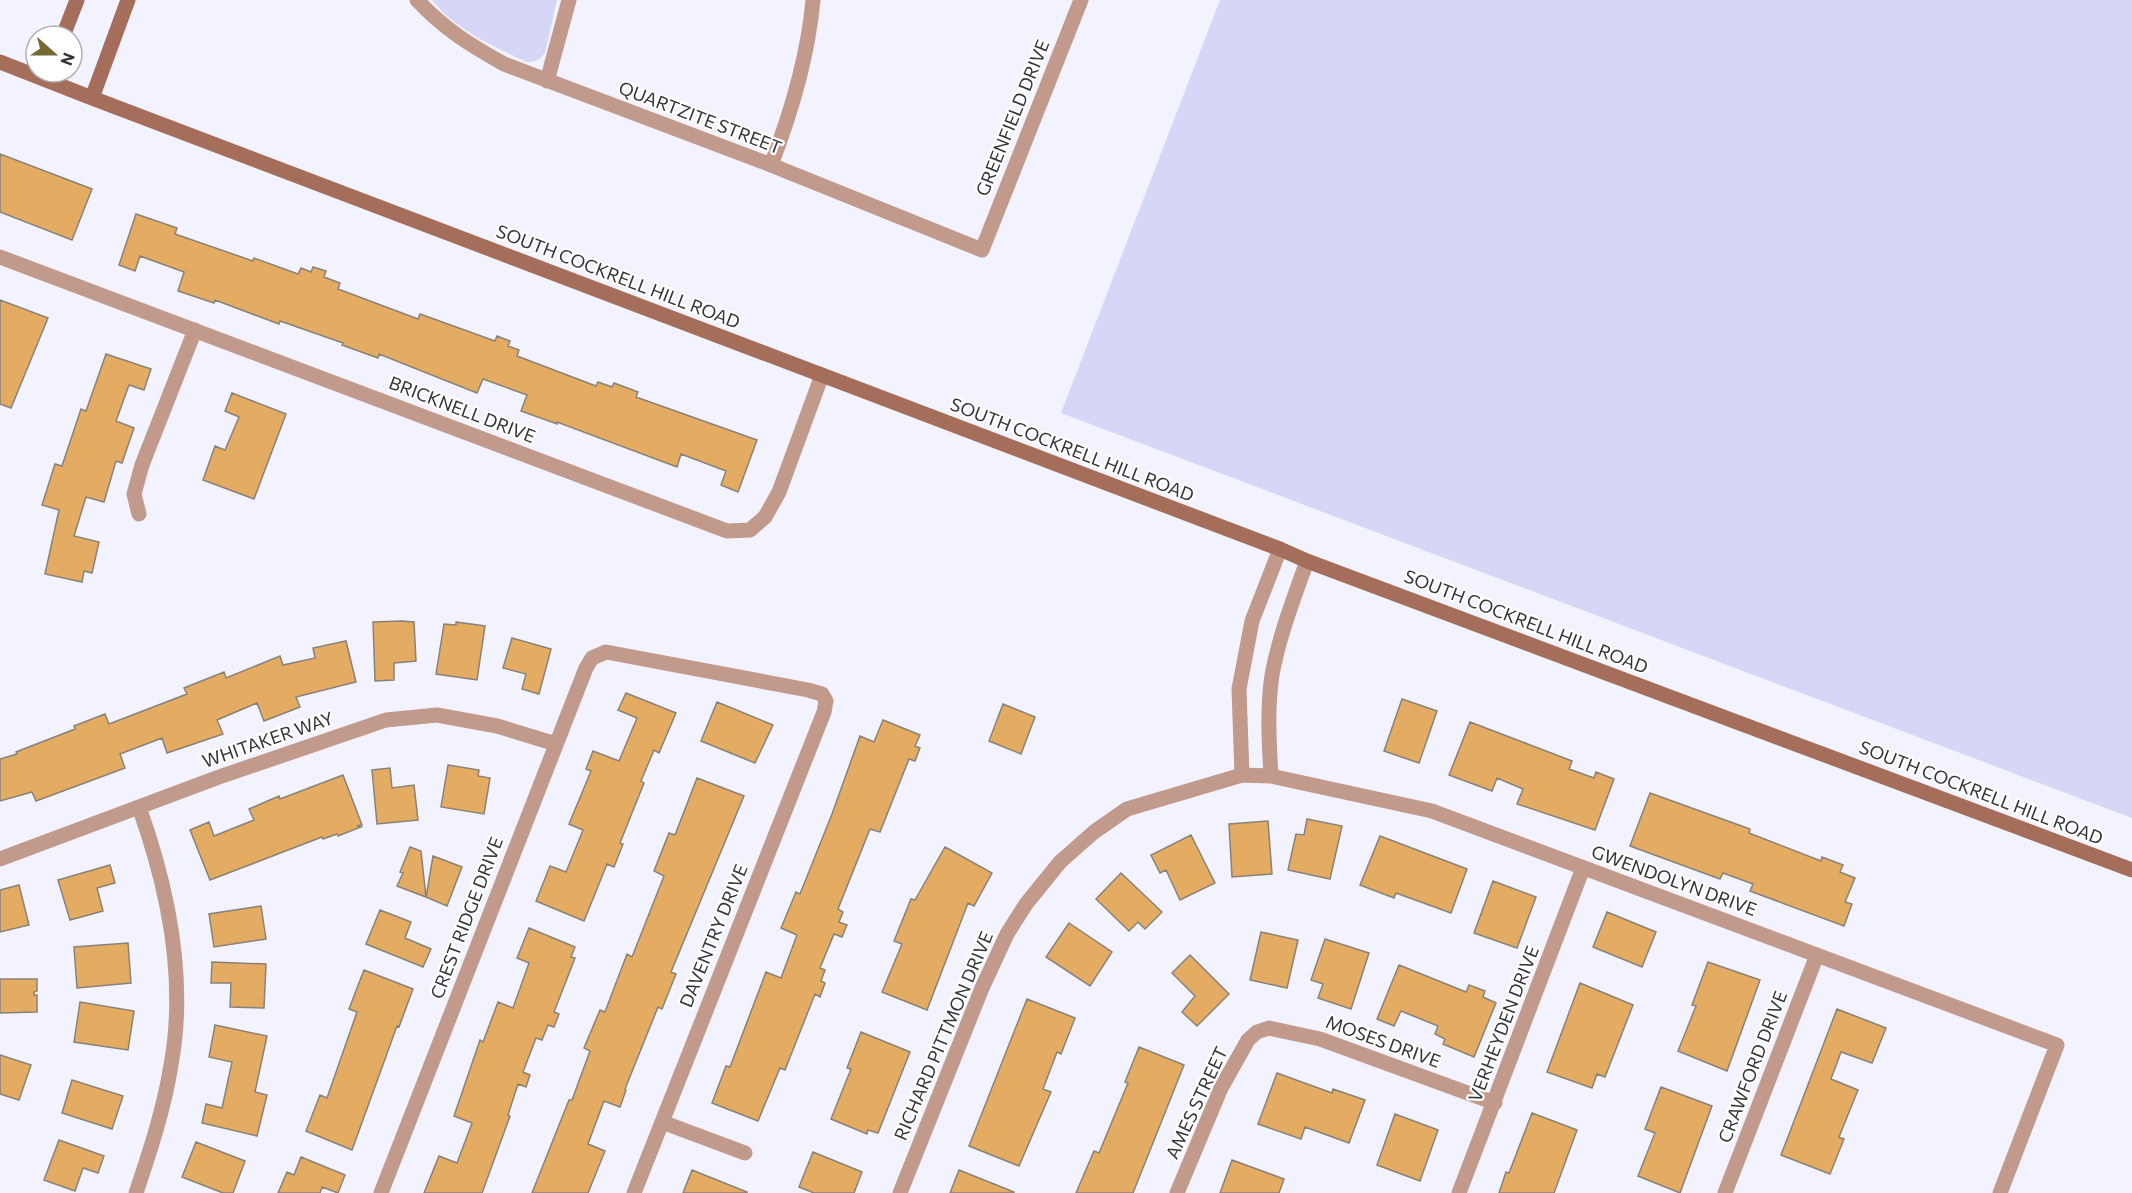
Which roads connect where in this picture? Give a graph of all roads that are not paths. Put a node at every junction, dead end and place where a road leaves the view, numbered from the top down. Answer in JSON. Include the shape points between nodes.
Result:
{"nodes":[{"id":1,"x":77,"y":0,"type":"edge"},
{"id":2,"x":128,"y":0,"type":"edge"},
{"id":3,"x":417,"y":0,"type":"edge"},
{"id":4,"x":569,"y":0,"type":"edge"},
{"id":5,"x":813,"y":0,"type":"edge"},
{"id":6,"x":1081,"y":0,"type":"edge"},
{"id":7,"x":68,"y":24,"type":"edge"},
{"id":8,"x":0,"y":62,"type":"edge"},
{"id":9,"x":24,"y":68,"type":"edge"},
{"id":10,"x":547,"y":81,"type":"junction"},
{"id":11,"x":65,"y":84,"type":"edge"},
{"id":12,"x":92,"y":98,"type":"junction"},
{"id":13,"x":771,"y":165,"type":"junction"},
{"id":14,"x":982,"y":250,"type":"joint"},
{"id":15,"x":0,"y":257,"type":"edge"},
{"id":16,"x":195,"y":330,"type":"junction"},
{"id":17,"x":822,"y":375,"type":"junction"},
{"id":18,"x":139,"y":514,"type":"dead end"},
{"id":19,"x":1280,"y":549,"type":"junction"},
{"id":20,"x":1307,"y":561,"type":"junction"},
{"id":21,"x":822,"y":694,"type":"joint"},
{"id":22,"x":556,"y":744,"type":"junction"},
{"id":23,"x":1242,"y":776,"type":"junction"},
{"id":24,"x":1271,"y":776,"type":"junction"},
{"id":25,"x":139,"y":807,"type":"junction"},
{"id":26,"x":0,"y":859,"type":"edge"},
{"id":27,"x":1583,"y":868,"type":"junction"},
{"id":28,"x":2132,"y":870,"type":"edge"},
{"id":29,"x":1817,"y":955,"type":"junction"},
{"id":30,"x":1257,"y":1032,"type":"joint"},
{"id":31,"x":1495,"y":1104,"type":"junction"},
{"id":32,"x":662,"y":1122,"type":"junction"},
{"id":33,"x":745,"y":1153,"type":"dead end"},
{"id":34,"x":136,"y":1193,"type":"edge"},
{"id":35,"x":381,"y":1193,"type":"edge"},
{"id":36,"x":634,"y":1193,"type":"edge"},
{"id":37,"x":900,"y":1193,"type":"edge"},
{"id":38,"x":1177,"y":1193,"type":"edge"},
{"id":39,"x":1460,"y":1193,"type":"edge"},
{"id":40,"x":1725,"y":1193,"type":"edge"},
{"id":41,"x":2000,"y":1193,"type":"edge"}],
"edges":[{"from":1,"to":7,"type":"main road"},
{"from":2,"to":12,"type":"main road"},
{"from":3,"to":10,"type":"street","name":"QUARTZITE STREET","via":[[468,45]]},
{"from":4,"to":10,"type":"street"},
{"from":5,"to":13,"type":"street","via":[[803,60]]},
{"from":6,"to":14,"type":"street","name":"GREENFIELD DRIVE"},
{"from":8,"to":9,"type":"main road","name":"SOUTH COCKRELL HILL ROAD"},
{"from":10,"to":13,"type":"street","name":"QUARTZITE STREET"},
{"from":11,"to":12,"type":"main road","name":"SOUTH COCKRELL HILL ROAD"},
{"from":12,"to":17,"type":"main road","name":"SOUTH COCKRELL HILL ROAD"},
{"from":13,"to":14,"type":"street","name":"QUARTZITE STREET"},
{"from":15,"to":16,"type":"street","name":"BRICKNELL DRIVE"},
{"from":16,"to":17,"type":"street","name":"BRICKNELL DRIVE","via":[[727,531],[750,530],[765,518],[780,492]]},
{"from":16,"to":18,"type":"street","via":[[142,465],[134,494]]},
{"from":17,"to":19,"type":"main road","name":"SOUTH COCKRELL HILL ROAD"},
{"from":19,"to":20,"type":"main road","name":"SOUTH COCKRELL HILL ROAD"},
{"from":19,"to":23,"type":"street","via":[[1252,621],[1239,689]]},
{"from":20,"to":24,"type":"street","via":[[1272,676]]},
{"from":20,"to":28,"type":"main road","name":"SOUTH COCKRELL HILL ROAD"},
{"from":21,"to":22,"type":"street","name":"CREST RIDGE DRIVE","via":[[606,652],[592,657],[586,668]]},
{"from":21,"to":32,"type":"street","name":"DAVENTRY DRIVE","via":[[826,701],[824,712]]},
{"from":22,"to":25,"type":"street","name":"WHITAKER WAY","via":[[497,726],[437,716],[386,720]]},
{"from":22,"to":35,"type":"street","name":"CREST RIDGE DRIVE"},
{"from":23,"to":24,"type":"street","name":"RICHARD PITTMON DRIVE"},
{"from":23,"to":37,"type":"street","name":"RICHARD PITTMON DRIVE","via":[[1127,809],[1060,862],[1007,934]]},
{"from":24,"to":27,"type":"street","name":"GWENDOLYN DRIVE","via":[[1432,811]]},
{"from":25,"to":26,"type":"street","name":"WHITAKER WAY"},
{"from":25,"to":34,"type":"street","via":[[168,908],[177,988],[172,1063]]},
{"from":27,"to":29,"type":"street","name":"GWENDOLYN DRIVE"},
{"from":27,"to":31,"type":"street","name":"VERHEYDEN DRIVE"},
{"from":29,"to":40,"type":"street","name":"CRAWFORD DRIVE"},
{"from":29,"to":41,"type":"street","name":"GWENDOLYN DRIVE","via":[[2057,1045]]},
{"from":30,"to":31,"type":"street","name":"MOSES DRIVE","via":[[1269,1028],[1320,1039]]},
{"from":30,"to":38,"type":"street","name":"AMES STREET","via":[[1248,1040],[1221,1088]]},
{"from":31,"to":39,"type":"street","name":"VERHEYDEN DRIVE"},
{"from":32,"to":33,"type":"street"},
{"from":32,"to":36,"type":"street","name":"DAVENTRY DRIVE"}]}
